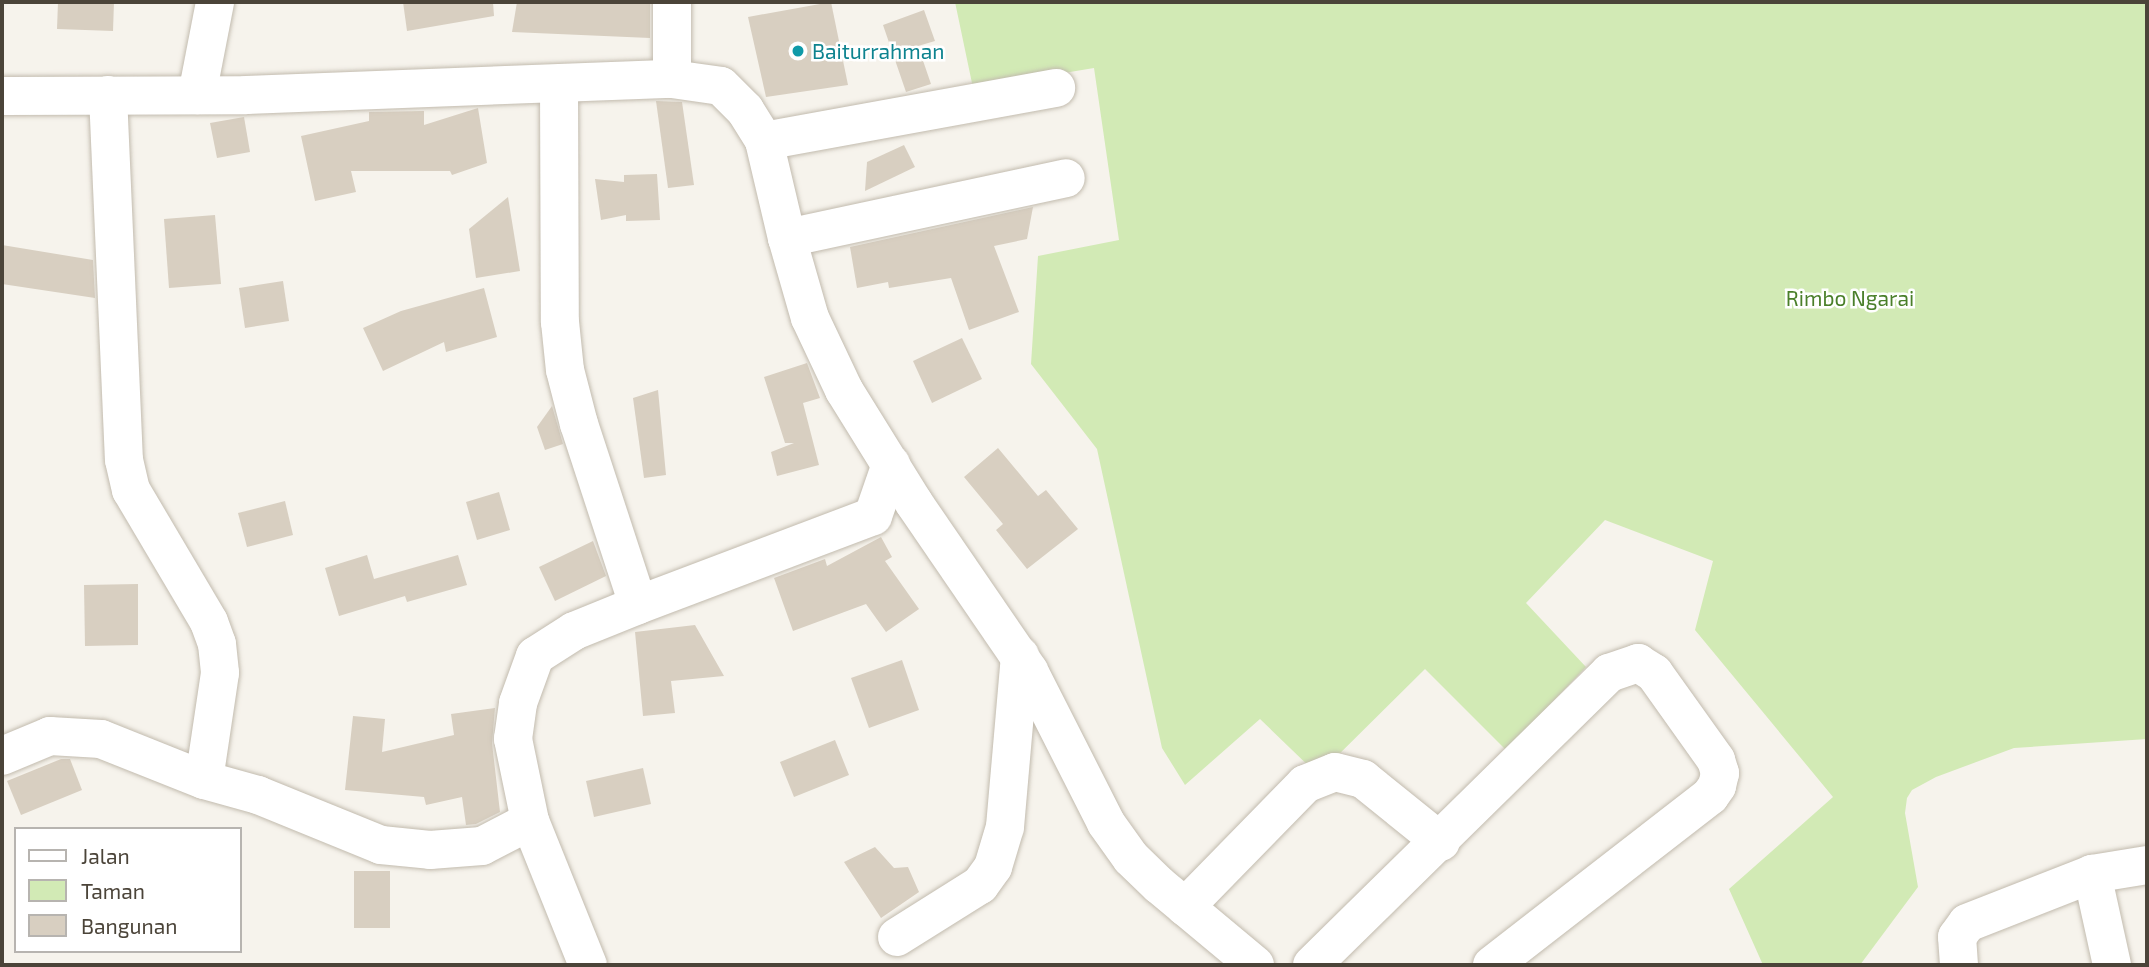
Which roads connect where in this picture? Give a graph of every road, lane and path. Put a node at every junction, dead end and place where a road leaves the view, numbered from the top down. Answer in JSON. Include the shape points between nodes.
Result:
{"nodes":[{"id":1,"x":215,"y":2,"type":"edge"},
{"id":2,"x":672,"y":2,"type":"edge"},
{"id":3,"x":671,"y":79,"type":"junction"},
{"id":4,"x":559,"y":84,"type":"junction"},
{"id":5,"x":1056,"y":88,"type":"dead end"},
{"id":6,"x":108,"y":94,"type":"junction"},
{"id":7,"x":197,"y":95,"type":"junction"},
{"id":8,"x":2,"y":96,"type":"edge"},
{"id":9,"x":764,"y":141,"type":"junction"},
{"id":10,"x":1066,"y":178,"type":"dead end"},
{"id":11,"x":787,"y":238,"type":"junction"},
{"id":12,"x":891,"y":464,"type":"junction"},
{"id":13,"x":914,"y":503,"type":"junction"},
{"id":14,"x":873,"y":516,"type":"junction"},
{"id":15,"x":638,"y":605,"type":"junction"},
{"id":16,"x":1020,"y":656,"type":"junction"},
{"id":17,"x":2,"y":756,"type":"edge"},
{"id":18,"x":204,"y":780,"type":"junction"},
{"id":19,"x":530,"y":821,"type":"junction"},
{"id":20,"x":1441,"y":842,"type":"junction"},
{"id":21,"x":2147,"y":865,"type":"edge"},
{"id":22,"x":2092,"y":874,"type":"junction"},
{"id":23,"x":1185,"y":907,"type":"junction"},
{"id":24,"x":898,"y":937,"type":"dead end"},
{"id":25,"x":588,"y":965,"type":"edge"},
{"id":26,"x":1255,"y":965,"type":"edge"},
{"id":27,"x":1312,"y":965,"type":"edge"},
{"id":28,"x":1492,"y":965,"type":"edge"},
{"id":29,"x":1959,"y":965,"type":"edge"},
{"id":30,"x":2112,"y":965,"type":"edge"}],
"edges":[{"from":1,"to":7,"type":"street"},
{"from":2,"to":3,"type":"street"},
{"from":3,"to":4,"type":"street"},
{"from":3,"to":9,"type":"street","via":[[721,86],[745,110]]},
{"from":4,"to":7,"type":"street"},
{"from":4,"to":15,"type":"street","via":[[560,323],[565,370]]},
{"from":5,"to":9,"type":"street"},
{"from":6,"to":7,"type":"street"},
{"from":6,"to":8,"type":"street"},
{"from":6,"to":18,"type":"street","via":[[124,460],[131,490],[209,622],[217,644],[220,673]]},
{"from":9,"to":11,"type":"street"},
{"from":10,"to":11,"type":"street"},
{"from":11,"to":12,"type":"street","via":[[810,318],[844,390]]},
{"from":12,"to":13,"type":"street"},
{"from":12,"to":14,"type":"street"},
{"from":13,"to":14,"type":"street"},
{"from":13,"to":16,"type":"street"},
{"from":14,"to":15,"type":"street"},
{"from":15,"to":19,"type":"street","via":[[574,631],[535,656],[518,703],[513,739]]},
{"from":16,"to":23,"type":"street","via":[[1106,823],[1131,858]]},
{"from":16,"to":24,"type":"street","via":[[1004,827],[993,867],[980,885]]},
{"from":17,"to":18,"type":"street","via":[[50,736],[102,739]]},
{"from":18,"to":19,"type":"street","via":[[258,795],[381,845],[430,850],[482,846]]},
{"from":19,"to":25,"type":"street"},
{"from":20,"to":23,"type":"street","via":[[1363,779],[1335,772],[1305,784]]},
{"from":20,"to":27,"type":"street"},
{"from":20,"to":28,"type":"street","via":[[1609,673],[1626,666],[1638,663],[1654,673],[1716,761],[1720,773],[1710,796]]},
{"from":21,"to":22,"type":"street"},
{"from":22,"to":29,"type":"street","via":[[1967,923],[1956,937]]},
{"from":22,"to":30,"type":"street"},
{"from":23,"to":26,"type":"street"}]}
